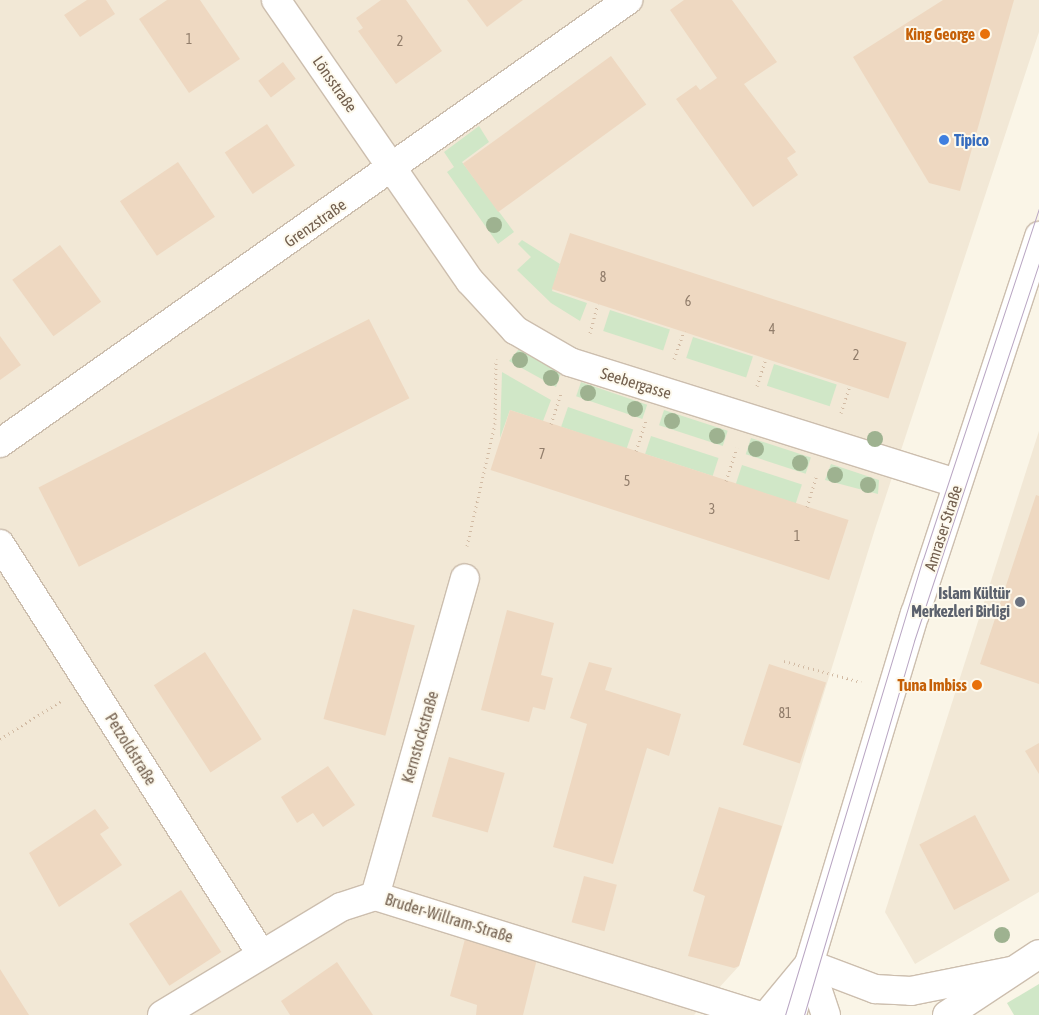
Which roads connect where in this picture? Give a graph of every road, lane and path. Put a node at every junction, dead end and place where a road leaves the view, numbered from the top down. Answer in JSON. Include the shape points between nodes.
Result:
{"nodes":[{"id":1,"x":276,"y":0,"type":"edge"},
{"id":2,"x":628,"y":0,"type":"edge"},
{"id":3,"x":394,"y":168,"type":"junction"},
{"id":4,"x":1039,"y":236,"type":"edge"},
{"id":5,"x":598,"y":304,"type":"dead end"},
{"id":6,"x":684,"y":331,"type":"dead end"},
{"id":7,"x":590,"y":333,"type":"dead end"},
{"id":8,"x":766,"y":358,"type":"dead end"},
{"id":9,"x":496,"y":359,"type":"dead end"},
{"id":10,"x":673,"y":362,"type":"dead end"},
{"id":11,"x":850,"y":385,"type":"dead end"},
{"id":12,"x":756,"y":389,"type":"dead end"},
{"id":13,"x":558,"y":403,"type":"dead end"},
{"id":14,"x":840,"y":416,"type":"dead end"},
{"id":15,"x":551,"y":424,"type":"dead end"},
{"id":16,"x":642,"y":433,"type":"dead end"},
{"id":17,"x":0,"y":443,"type":"edge"},
{"id":18,"x":636,"y":451,"type":"dead end"},
{"id":19,"x":732,"y":462,"type":"dead end"},
{"id":20,"x":726,"y":481,"type":"dead end"},
{"id":21,"x":957,"y":483,"type":"junction"},
{"id":22,"x":812,"y":489,"type":"dead end"},
{"id":23,"x":806,"y":507,"type":"dead end"},
{"id":24,"x":0,"y":544,"type":"edge"},
{"id":25,"x":465,"y":579,"type":"joint"},
{"id":26,"x":784,"y":661,"type":"dead end"},
{"id":27,"x":829,"y":674,"type":"dead end"},
{"id":28,"x":90,"y":684,"type":"junction"},
{"id":29,"x":0,"y":739,"type":"edge"},
{"id":30,"x":375,"y":896,"type":"junction"},
{"id":31,"x":261,"y":954,"type":"junction"},
{"id":32,"x":1039,"y":954,"type":"edge"},
{"id":33,"x":809,"y":964,"type":"junction"},
{"id":34,"x":1011,"y":971,"type":"junction"},
{"id":35,"x":826,"y":1014,"type":"edge"},
{"id":36,"x":162,"y":1015,"type":"edge"},
{"id":37,"x":756,"y":1015,"type":"edge"},
{"id":38,"x":767,"y":1015,"type":"edge"},
{"id":39,"x":795,"y":1015,"type":"edge"},
{"id":40,"x":947,"y":1015,"type":"edge"}],
"edges":[{"from":1,"to":3,"type":"street","name":"Lönsstraße"},
{"from":2,"to":3,"type":"street","name":"Grenzstraße"},
{"from":3,"to":17,"type":"street","name":"Grenzstraße"},
{"from":3,"to":21,"type":"street","name":"Seebergasse","via":[[475,288],[515,330],[542,349],[570,362]]},
{"from":4,"to":21,"type":"street","name":"Amraser Straße"},
{"from":5,"to":7,"type":"path"},
{"from":6,"to":10,"type":"path"},
{"from":8,"to":12,"type":"path"},
{"from":9,"to":25,"type":"path","via":[[495,424],[468,525]]},
{"from":11,"to":14,"type":"path"},
{"from":13,"to":15,"type":"path"},
{"from":16,"to":18,"type":"path"},
{"from":19,"to":20,"type":"path"},
{"from":21,"to":33,"type":"street","name":"Amraser Straße"},
{"from":22,"to":23,"type":"path"},
{"from":24,"to":28,"type":"street","name":"Petzoldstraße"},
{"from":25,"to":30,"type":"street","name":"Kernstockstraße"},
{"from":26,"to":27,"type":"path"},
{"from":28,"to":29,"type":"path"},
{"from":28,"to":31,"type":"street","name":"Petzoldstraße"},
{"from":30,"to":31,"type":"street","name":"Bruder-Willram-Straße","via":[[341,907]]},
{"from":30,"to":37,"type":"street","name":"Bruder-Willram-Straße"},
{"from":31,"to":36,"type":"street","name":"Bruder-Willram-Straße"},
{"from":32,"to":34,"type":"street"},
{"from":33,"to":34,"type":"street","via":[[875,988],[911,992]]},
{"from":33,"to":35,"type":"street"},
{"from":33,"to":38,"type":"street","name":"Amraser Straße"},
{"from":33,"to":39,"type":"lane"},
{"from":34,"to":40,"type":"street"}]}
